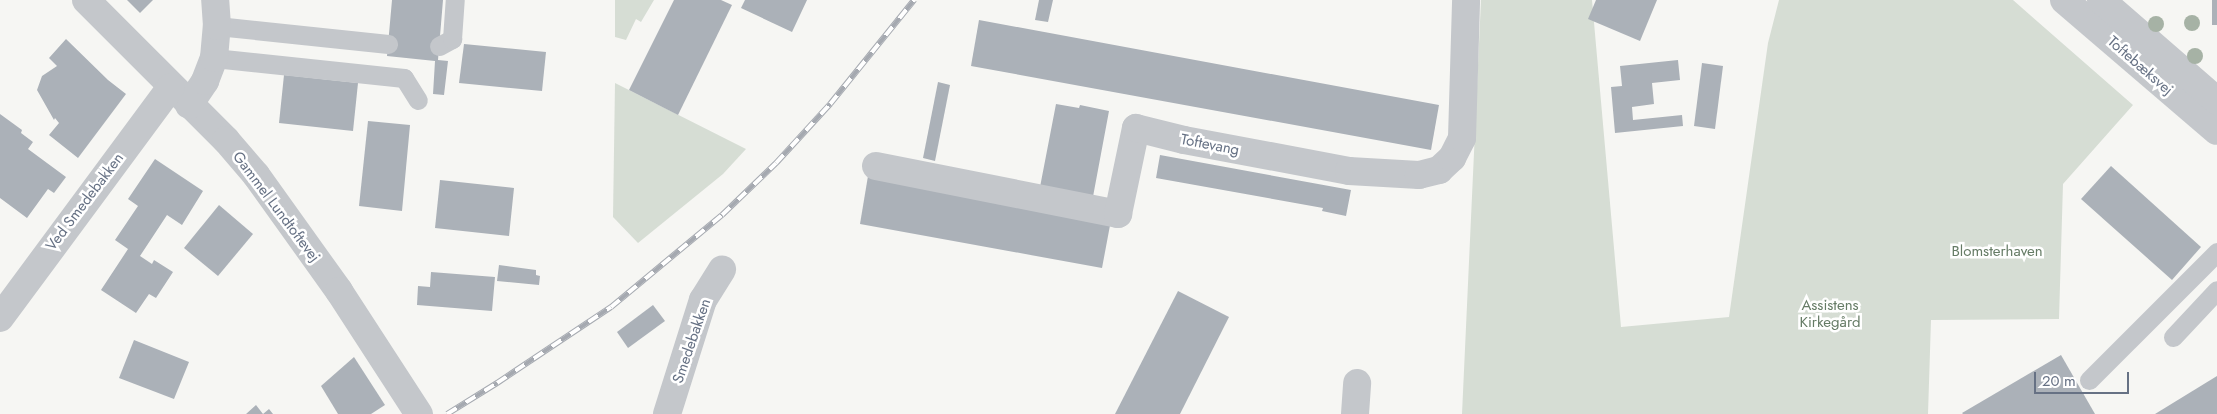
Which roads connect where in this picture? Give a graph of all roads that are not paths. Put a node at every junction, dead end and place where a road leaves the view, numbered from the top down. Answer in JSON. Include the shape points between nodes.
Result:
{"nodes":[{"id":1,"x":86,"y":0,"type":"edge"},
{"id":2,"x":455,"y":0,"type":"edge"},
{"id":3,"x":1466,"y":0,"type":"edge"},
{"id":4,"x":2064,"y":0,"type":"edge"},
{"id":5,"x":2101,"y":0,"type":"edge"},
{"id":6,"x":216,"y":13,"type":"edge"},
{"id":7,"x":388,"y":44,"type":"dead end"},
{"id":8,"x":439,"y":46,"type":"dead end"},
{"id":9,"x":214,"y":58,"type":"junction"},
{"id":10,"x":180,"y":96,"type":"junction"},
{"id":11,"x":418,"y":100,"type":"dead end"},
{"id":12,"x":2217,"y":102,"type":"edge"},
{"id":13,"x":2217,"y":131,"type":"edge"},
{"id":14,"x":876,"y":166,"type":"dead end"},
{"id":15,"x":2217,"y":252,"type":"edge"},
{"id":16,"x":722,"y":270,"type":"dead end"},
{"id":17,"x":2217,"y":290,"type":"edge"},
{"id":18,"x":0,"y":318,"type":"edge"},
{"id":19,"x":2173,"y":337,"type":"dead end"},
{"id":20,"x":2089,"y":380,"type":"dead end"},
{"id":21,"x":1357,"y":383,"type":"dead end"},
{"id":22,"x":419,"y":414,"type":"edge"},
{"id":23,"x":667,"y":414,"type":"edge"},
{"id":24,"x":1355,"y":414,"type":"edge"}],
"edges":[{"from":1,"to":10,"type":"street","name":"Gammel Lundtoftevej"},
{"from":2,"to":8,"type":"lane","via":[[452,39]]},
{"from":3,"to":14,"type":"street","name":"Toftevang","via":[[1462,138],[1452,158],[1439,170],[1419,175],[1349,171],[1136,128],[1118,214]]},
{"from":4,"to":13,"type":"street","name":"Toftebæksvej"},
{"from":5,"to":12,"type":"street","name":"Toftebæksvej"},
{"from":6,"to":7,"type":"lane"},
{"from":6,"to":9,"type":"street","name":"Ved Smedebakken"},
{"from":9,"to":10,"type":"street","name":"Ved Smedebakken","via":[[205,81]]},
{"from":9,"to":11,"type":"lane","via":[[404,78]]},
{"from":10,"to":18,"type":"street","name":"Ved Smedebakken"},
{"from":10,"to":22,"type":"street","name":"Gammel Lundtoftevej","via":[[256,174]]},
{"from":15,"to":20,"type":"lane"},
{"from":16,"to":23,"type":"street","name":"Smedebakken","via":[[703,300]]},
{"from":17,"to":19,"type":"lane"},
{"from":21,"to":24,"type":"street"}]}
